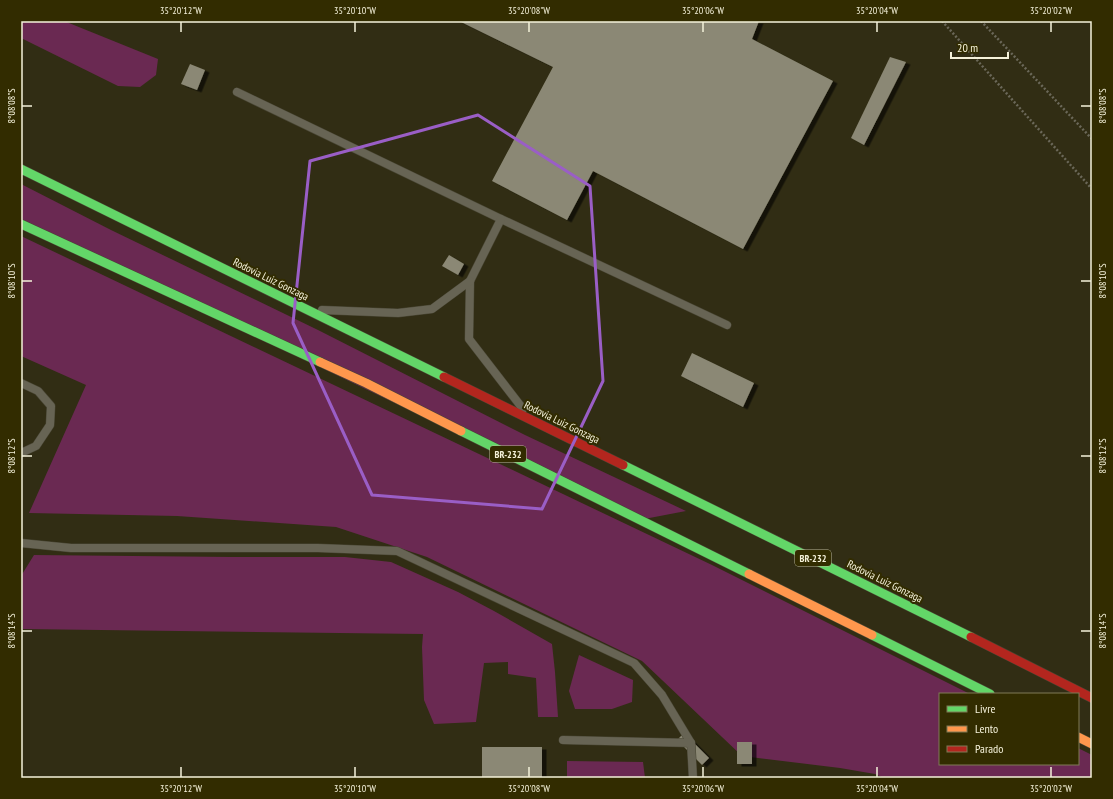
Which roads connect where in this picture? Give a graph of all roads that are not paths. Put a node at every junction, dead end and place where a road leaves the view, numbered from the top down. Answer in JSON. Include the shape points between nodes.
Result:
{"nodes":[{"id":1,"x":237,"y":92,"type":"dead end"},
{"id":2,"x":21,"y":169,"type":"edge"},
{"id":3,"x":501,"y":220,"type":"junction"},
{"id":4,"x":21,"y":224,"type":"edge"},
{"id":5,"x":470,"y":281,"type":"junction"},
{"id":6,"x":304,"y":309,"type":"junction"},
{"id":7,"x":727,"y":325,"type":"dead end"},
{"id":8,"x":21,"y":383,"type":"edge"},
{"id":9,"x":532,"y":421,"type":"junction"},
{"id":10,"x":21,"y":453,"type":"edge"},
{"id":11,"x":21,"y":543,"type":"edge"},
{"id":12,"x":988,"y":693,"type":"edge"},
{"id":13,"x":1092,"y":698,"type":"edge"},
{"id":14,"x":1079,"y":738,"type":"edge"},
{"id":15,"x":563,"y":740,"type":"dead end"},
{"id":16,"x":691,"y":743,"type":"junction"},
{"id":17,"x":1092,"y":744,"type":"edge"},
{"id":18,"x":693,"y":778,"type":"edge"}],
"edges":[{"from":1,"to":3,"type":"lane"},
{"from":2,"to":6,"type":"highway","name":"Rodovia Luiz Gonzaga","number":"BR-232"},
{"from":3,"to":5,"type":"lane"},
{"from":3,"to":7,"type":"lane"},
{"from":4,"to":12,"type":"highway","number":"BR-232","via":[[366,383]]},
{"from":5,"to":6,"type":"lane","via":[[432,309],[398,313]]},
{"from":5,"to":9,"type":"lane","via":[[469,339]]},
{"from":6,"to":9,"type":"highway","name":"Rodovia Luiz Gonzaga","number":"BR-232"},
{"from":8,"to":10,"type":"lane","via":[[38,391],[51,406],[50,425],[36,446]]},
{"from":9,"to":13,"type":"highway","name":"Rodovia Luiz Gonzaga","number":"BR-232"},
{"from":11,"to":16,"type":"lane","via":[[70,548],[318,548],[397,551],[634,663],[662,696]]},
{"from":14,"to":17,"type":"highway"},
{"from":15,"to":16,"type":"lane"},
{"from":16,"to":18,"type":"lane"}]}
